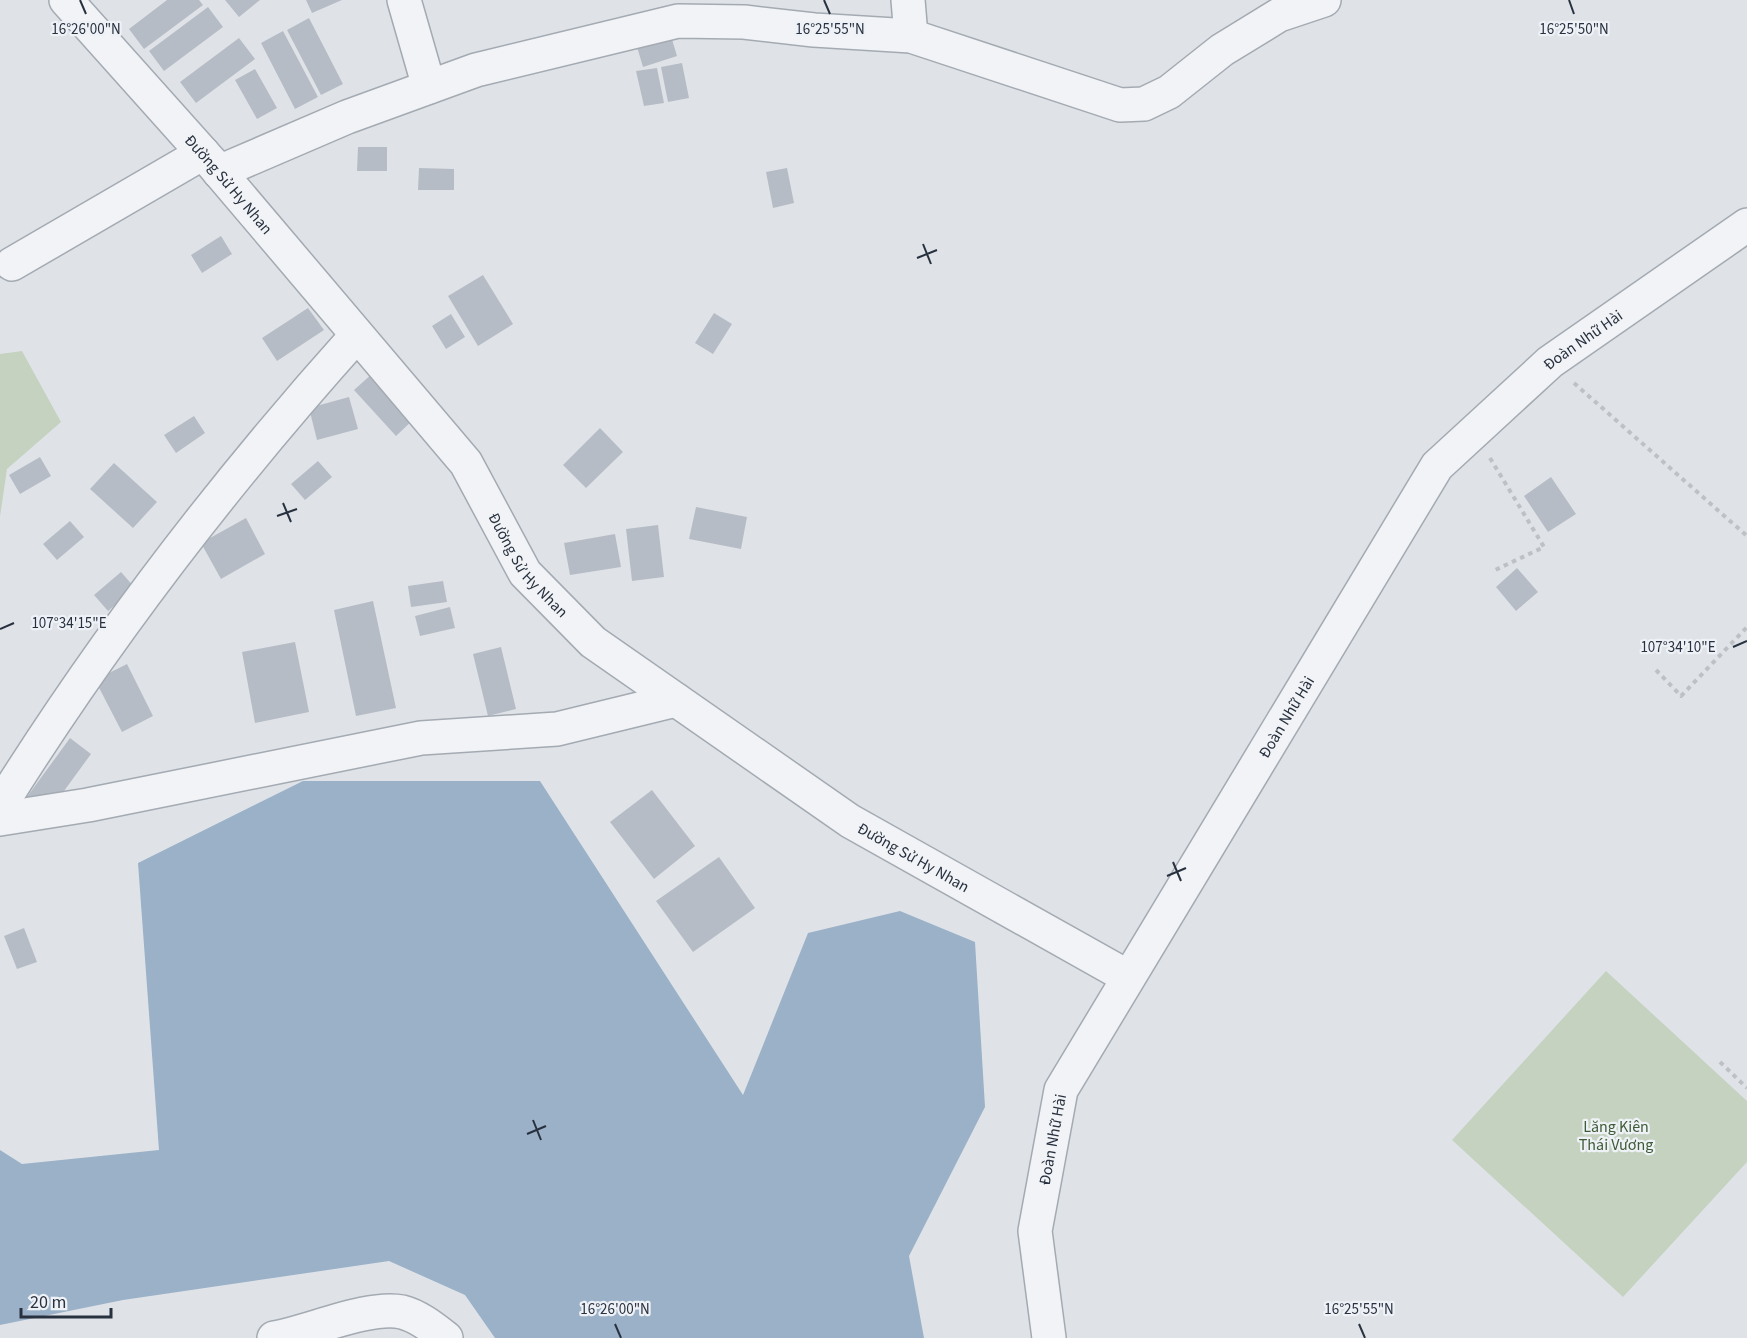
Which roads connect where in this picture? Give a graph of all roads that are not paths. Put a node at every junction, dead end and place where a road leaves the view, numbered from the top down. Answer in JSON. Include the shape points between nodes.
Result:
{"nodes":[{"id":1,"x":66,"y":0,"type":"edge"},
{"id":2,"x":404,"y":0,"type":"edge"},
{"id":3,"x":908,"y":0,"type":"edge"},
{"id":4,"x":1324,"y":0,"type":"edge"},
{"id":5,"x":911,"y":36,"type":"junction"},
{"id":6,"x":429,"y":87,"type":"junction"},
{"id":7,"x":211,"y":163,"type":"junction"},
{"id":8,"x":1747,"y":225,"type":"edge"},
{"id":9,"x":12,"y":264,"type":"dead end"},
{"id":10,"x":357,"y":335,"type":"junction"},
{"id":11,"x":676,"y":700,"type":"junction"},
{"id":12,"x":0,"y":806,"type":"edge"},
{"id":13,"x":0,"y":819,"type":"edge"},
{"id":14,"x":1128,"y":977,"type":"junction"},
{"id":15,"x":274,"y":1338,"type":"edge"},
{"id":16,"x":446,"y":1338,"type":"edge"},
{"id":17,"x":1049,"y":1338,"type":"edge"}],
"edges":[{"from":1,"to":7,"type":"street","name":"Đường Sử Hy Nhan"},
{"from":2,"to":6,"type":"street"},
{"from":3,"to":5,"type":"street"},
{"from":4,"to":5,"type":"street","via":[[1279,15],[1222,50],[1169,92],[1144,104],[1120,105]]},
{"from":5,"to":6,"type":"street","via":[[744,22],[678,21],[476,70]]},
{"from":6,"to":7,"type":"street"},
{"from":7,"to":9,"type":"street"},
{"from":7,"to":10,"type":"street","name":"Đường Sử Hy Nhan"},
{"from":8,"to":14,"type":"street","name":"Đoàn Nhữ Hài","via":[[1550,362],[1437,466]]},
{"from":10,"to":11,"type":"street","name":"Đường Sử Hy Nhan","via":[[466,463],[525,573],[593,642]]},
{"from":10,"to":12,"type":"street","via":[[274,428],[141,597],[44,735]]},
{"from":11,"to":13,"type":"street","via":[[557,729],[420,738]]},
{"from":11,"to":14,"type":"street","name":"Đường Sử Hy Nhan","via":[[850,821]]},
{"from":14,"to":17,"type":"street","name":"Đoàn Nhữ Hài","via":[[1061,1090],[1035,1231]]},
{"from":15,"to":16,"type":"street","via":[[383,1311],[402,1312]]}]}
